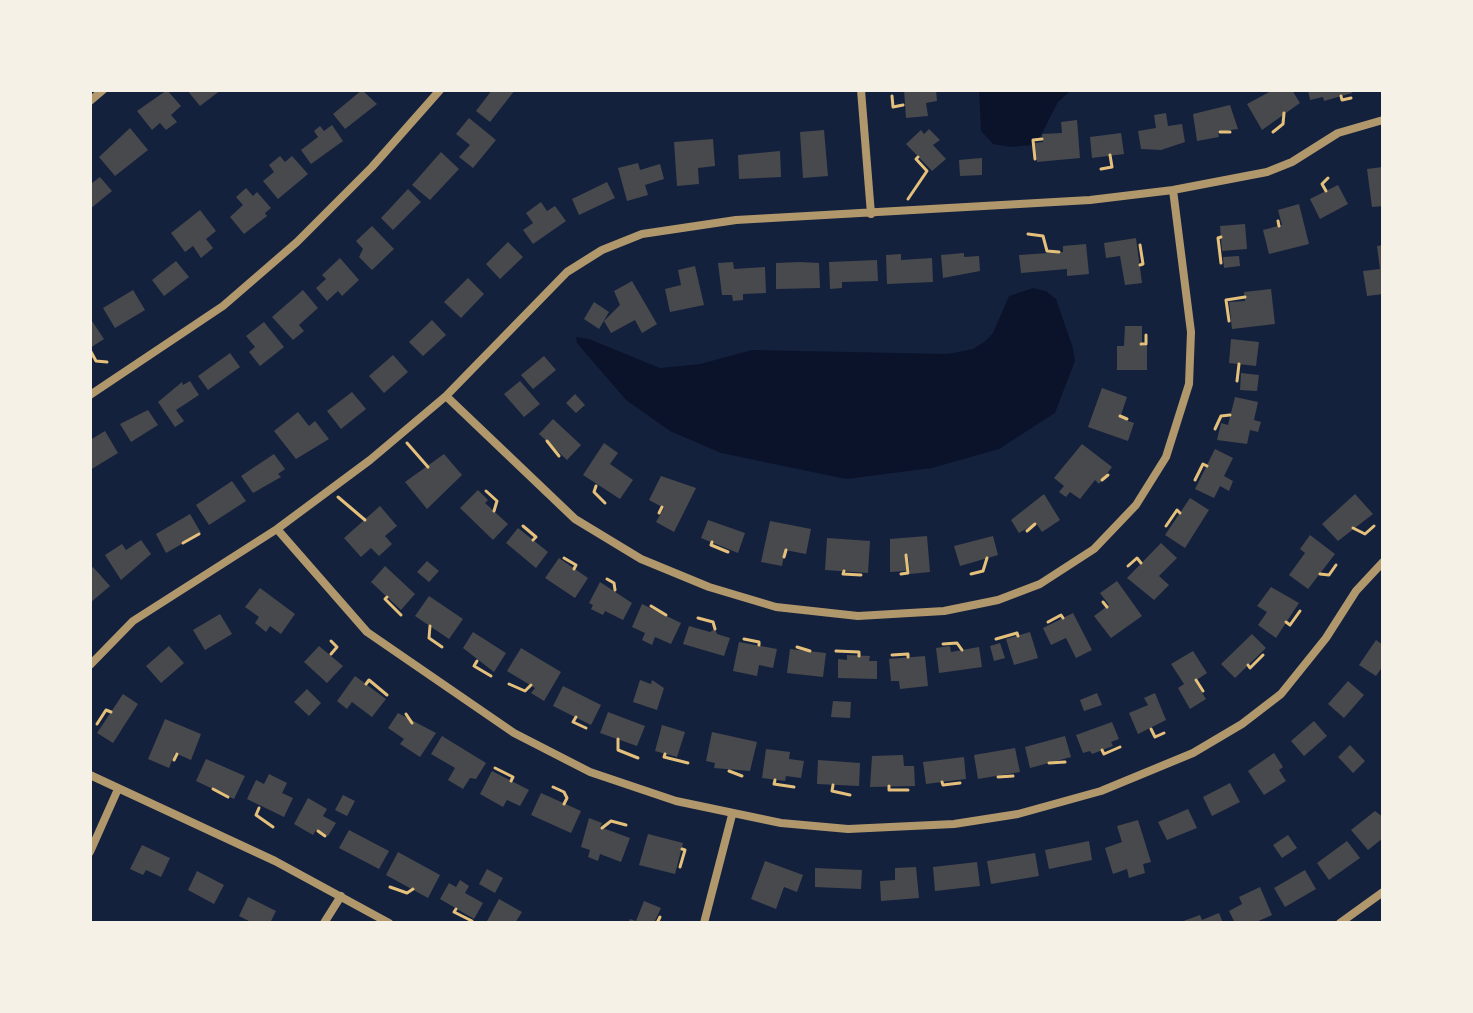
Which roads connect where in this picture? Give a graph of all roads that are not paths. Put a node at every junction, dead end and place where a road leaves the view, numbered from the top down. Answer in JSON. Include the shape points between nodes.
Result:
{"nodes":[{"id":1,"x":103,"y":90,"type":"edge"},
{"id":2,"x":440,"y":90,"type":"edge"},
{"id":3,"x":861,"y":90,"type":"edge"},
{"id":4,"x":90,"y":101,"type":"edge"},
{"id":5,"x":1383,"y":120,"type":"edge"},
{"id":6,"x":1173,"y":190,"type":"junction"},
{"id":7,"x":871,"y":214,"type":"junction"},
{"id":8,"x":90,"y":395,"type":"edge"},
{"id":9,"x":446,"y":396,"type":"junction"},
{"id":10,"x":277,"y":529,"type":"junction"},
{"id":11,"x":1383,"y":562,"type":"edge"},
{"id":12,"x":90,"y":665,"type":"edge"},
{"id":13,"x":90,"y":775,"type":"edge"},
{"id":14,"x":118,"y":789,"type":"junction"},
{"id":15,"x":732,"y":815,"type":"junction"},
{"id":16,"x":90,"y":852,"type":"edge"},
{"id":17,"x":1383,"y":892,"type":"edge"},
{"id":18,"x":341,"y":896,"type":"junction"},
{"id":19,"x":324,"y":923,"type":"edge"},
{"id":20,"x":389,"y":923,"type":"edge"},
{"id":21,"x":704,"y":923,"type":"edge"},
{"id":22,"x":1340,"y":923,"type":"edge"}],
"edges":[{"from":1,"to":4,"type":"street"},
{"from":2,"to":8,"type":"street","via":[[297,242],[223,306]]},
{"from":3,"to":7,"type":"street"},
{"from":5,"to":6,"type":"street","via":[[1338,133],[1267,172]]},
{"from":6,"to":7,"type":"street"},
{"from":6,"to":9,"type":"street","via":[[1191,336],[1189,384],[1166,457],[1136,505],[1094,549],[1040,584],[998,600],[944,611],[858,616],[776,607],[709,587],[641,559],[575,519]]},
{"from":7,"to":9,"type":"street","via":[[690,224],[642,234],[602,250],[567,272]]},
{"from":9,"to":10,"type":"street"},
{"from":10,"to":12,"type":"street","via":[[133,621]]},
{"from":10,"to":15,"type":"street","via":[[367,632],[462,701],[590,772]]},
{"from":11,"to":15,"type":"street","via":[[1281,694],[1217,740],[1125,783],[1018,814],[939,825],[848,829]]},
{"from":13,"to":14,"type":"street"},
{"from":14,"to":16,"type":"street"},
{"from":14,"to":18,"type":"street"},
{"from":15,"to":21,"type":"street"},
{"from":17,"to":22,"type":"street"},
{"from":18,"to":19,"type":"street"},
{"from":18,"to":20,"type":"street"}]}
